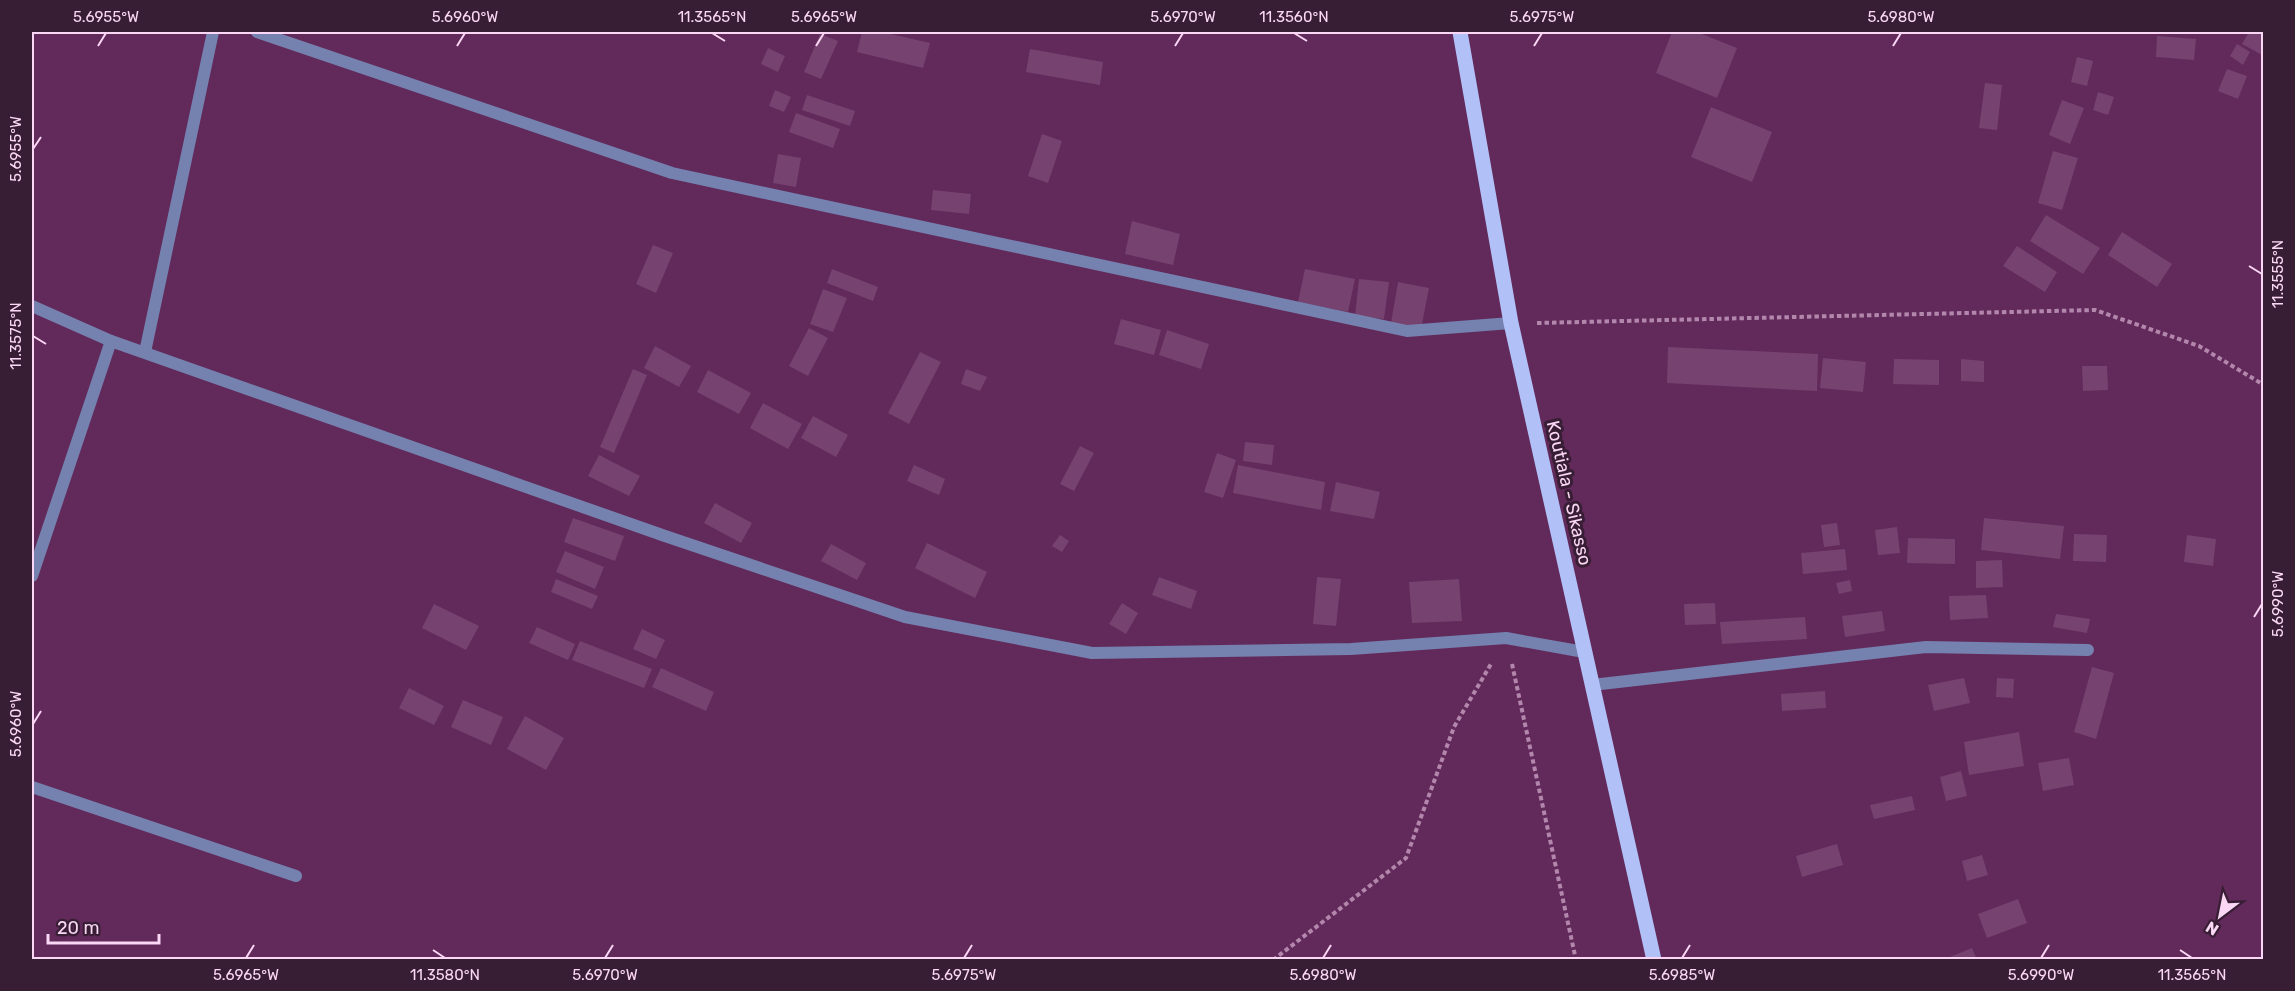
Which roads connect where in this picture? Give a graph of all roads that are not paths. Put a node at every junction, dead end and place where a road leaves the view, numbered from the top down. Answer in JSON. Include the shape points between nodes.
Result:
{"nodes":[{"id":1,"x":213,"y":32,"type":"edge"},
{"id":2,"x":256,"y":32,"type":"edge"},
{"id":3,"x":1460,"y":32,"type":"edge"},
{"id":4,"x":32,"y":306,"type":"edge"},
{"id":5,"x":1511,"y":323,"type":"junction"},
{"id":6,"x":111,"y":341,"type":"junction"},
{"id":7,"x":145,"y":352,"type":"junction"},
{"id":8,"x":32,"y":576,"type":"edge"},
{"id":9,"x":2088,"y":651,"type":"dead end"},
{"id":10,"x":1584,"y":652,"type":"junction"},
{"id":11,"x":1592,"y":685,"type":"junction"},
{"id":12,"x":32,"y":787,"type":"edge"},
{"id":13,"x":296,"y":876,"type":"dead end"},
{"id":14,"x":1654,"y":960,"type":"edge"}],
"edges":[{"from":1,"to":7,"type":"street"},
{"from":2,"to":5,"type":"street","via":[[672,173],[1407,331]]},
{"from":3,"to":5,"type":"main road","name":"Koutiala - Sikasso"},
{"from":4,"to":6,"type":"street"},
{"from":5,"to":10,"type":"main road","name":"Koutiala - Sikasso"},
{"from":6,"to":7,"type":"street"},
{"from":6,"to":8,"type":"street"},
{"from":7,"to":10,"type":"street","via":[[905,617],[1092,653],[1351,649],[1506,638]]},
{"from":9,"to":11,"type":"street","via":[[1926,647]]},
{"from":10,"to":11,"type":"main road","name":"Koutiala - Sikasso"},
{"from":11,"to":14,"type":"main road","name":"Koutiala - Sikasso"},
{"from":12,"to":13,"type":"street"}]}
